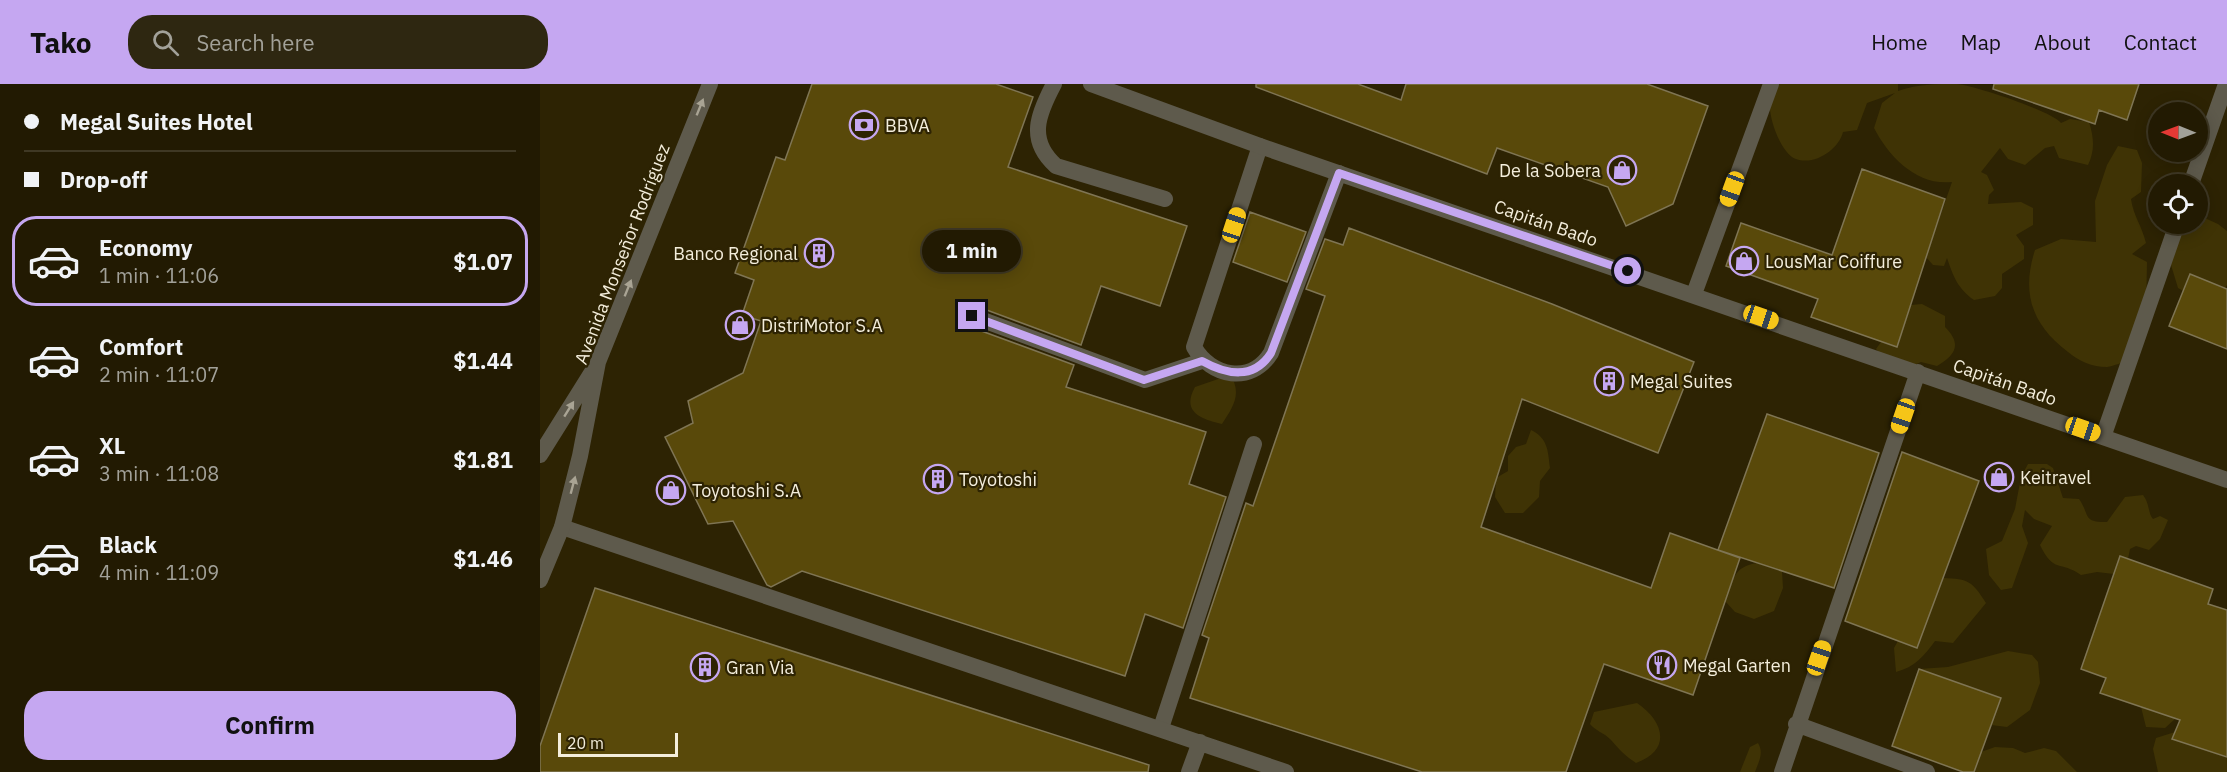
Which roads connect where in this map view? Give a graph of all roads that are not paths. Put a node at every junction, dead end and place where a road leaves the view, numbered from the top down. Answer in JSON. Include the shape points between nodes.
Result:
{"nodes":[{"id":1,"x":710,"y":84,"type":"edge"},
{"id":2,"x":1054,"y":84,"type":"edge"},
{"id":3,"x":1091,"y":84,"type":"edge"},
{"id":4,"x":1771,"y":84,"type":"edge"},
{"id":5,"x":2226,"y":84,"type":"edge"},
{"id":6,"x":1260,"y":146,"type":"junction"},
{"id":7,"x":1339,"y":173,"type":"junction"},
{"id":8,"x":2194,"y":174,"type":"edge"},
{"id":9,"x":1165,"y":200,"type":"dead end"},
{"id":10,"x":2174,"y":234,"type":"edge"},
{"id":11,"x":1694,"y":294,"type":"junction"},
{"id":12,"x":972,"y":316,"type":"dead end"},
{"id":13,"x":1202,"y":361,"type":"junction"},
{"id":14,"x":598,"y":362,"type":"junction"},
{"id":15,"x":1918,"y":372,"type":"junction"},
{"id":16,"x":2103,"y":436,"type":"junction"},
{"id":17,"x":1254,"y":444,"type":"dead end"},
{"id":18,"x":540,"y":455,"type":"edge"},
{"id":19,"x":2227,"y":480,"type":"edge"},
{"id":20,"x":562,"y":527,"type":"junction"},
{"id":21,"x":540,"y":579,"type":"edge"},
{"id":22,"x":1796,"y":724,"type":"junction"},
{"id":23,"x":1161,"y":728,"type":"junction"},
{"id":24,"x":1200,"y":742,"type":"junction"},
{"id":25,"x":1189,"y":772,"type":"edge"},
{"id":26,"x":1286,"y":772,"type":"edge"},
{"id":27,"x":1782,"y":772,"type":"edge"},
{"id":28,"x":1927,"y":772,"type":"edge"}],
"edges":[{"from":14,"to":1,"type":"street","name":"Avenida Monseñor Rodríguez","one_way":true},
{"from":2,"to":9,"type":"street","via":[[1038,122],[1039,144],[1045,156],[1056,166]]},
{"from":3,"to":6,"type":"street","name":"Capitán Bado"},
{"from":4,"to":11,"type":"street"},
{"from":5,"to":8,"type":"street"},
{"from":6,"to":7,"type":"street","name":"Capitán Bado"},
{"from":6,"to":13,"type":"street","via":[[1194,347]]},
{"from":7,"to":11,"type":"street","name":"Capitán Bado"},
{"from":7,"to":13,"type":"street","via":[[1264,365],[1236,373],[1222,372]]},
{"from":10,"to":16,"type":"street"},
{"from":11,"to":15,"type":"street","name":"Capitán Bado"},
{"from":12,"to":13,"type":"street","via":[[1144,380]]},
{"from":18,"to":14,"type":"street","one_way":true},
{"from":20,"to":14,"type":"street","name":"Avenida Monseñor Rodríguez","one_way":true},
{"from":15,"to":16,"type":"street","name":"Capitán Bado"},
{"from":15,"to":22,"type":"street"},
{"from":16,"to":19,"type":"street","name":"Capitán Bado"},
{"from":17,"to":23,"type":"street"},
{"from":20,"to":21,"type":"street","name":"Avenida Monseñor Rodríguez"},
{"from":20,"to":23,"type":"street"},
{"from":22,"to":27,"type":"street"},
{"from":22,"to":28,"type":"street"},
{"from":23,"to":24,"type":"street"},
{"from":24,"to":25,"type":"street"},
{"from":24,"to":26,"type":"street"}]}
